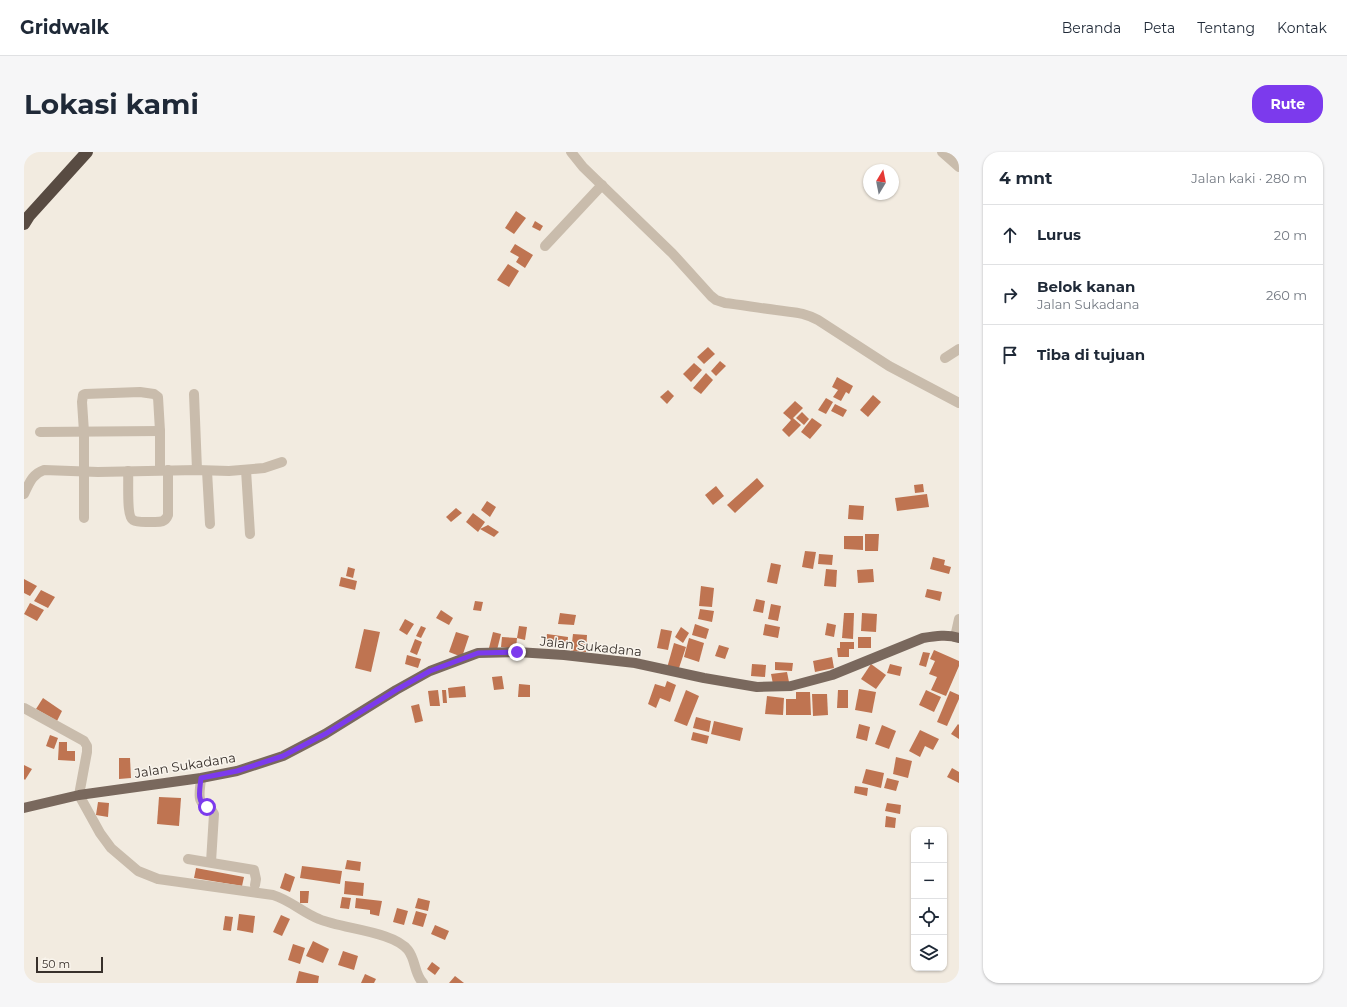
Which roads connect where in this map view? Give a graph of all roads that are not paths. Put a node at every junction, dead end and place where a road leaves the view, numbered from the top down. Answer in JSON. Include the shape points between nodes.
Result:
{"nodes":[{"id":1,"x":87,"y":152,"type":"edge"},
{"id":2,"x":571,"y":152,"type":"edge"},
{"id":3,"x":942,"y":152,"type":"edge"},
{"id":4,"x":959,"y":167,"type":"edge"},
{"id":5,"x":602,"y":185,"type":"junction"},
{"id":6,"x":24,"y":224,"type":"edge"},
{"id":7,"x":546,"y":246,"type":"dead end"},
{"id":8,"x":959,"y":349,"type":"edge"},
{"id":9,"x":945,"y":358,"type":"dead end"},
{"id":10,"x":194,"y":394,"type":"dead end"},
{"id":11,"x":959,"y":402,"type":"edge"},
{"id":12,"x":160,"y":431,"type":"junction"},
{"id":13,"x":40,"y":432,"type":"dead end"},
{"id":14,"x":84,"y":432,"type":"junction"},
{"id":15,"x":282,"y":462,"type":"dead end"},
{"id":16,"x":164,"y":470,"type":"junction"},
{"id":17,"x":202,"y":470,"type":"junction"},
{"id":18,"x":246,"y":470,"type":"junction"},
{"id":19,"x":84,"y":471,"type":"junction"},
{"id":20,"x":128,"y":471,"type":"junction"},
{"id":21,"x":24,"y":494,"type":"edge"},
{"id":22,"x":84,"y":518,"type":"dead end"},
{"id":23,"x":210,"y":524,"type":"dead end"},
{"id":24,"x":250,"y":534,"type":"dead end"},
{"id":25,"x":959,"y":619,"type":"edge"},
{"id":26,"x":957,"y":638,"type":"edge"},
{"id":27,"x":24,"y":708,"type":"edge"},
{"id":28,"x":201,"y":778,"type":"junction"},
{"id":29,"x":79,"y":795,"type":"junction"},
{"id":30,"x":24,"y":808,"type":"edge"},
{"id":31,"x":188,"y":859,"type":"dead end"},
{"id":32,"x":211,"y":862,"type":"junction"},
{"id":33,"x":255,"y":885,"type":"dead end"},
{"id":34,"x":422,"y":983,"type":"edge"}],
"edges":[{"from":1,"to":6,"type":"highway"},
{"from":2,"to":5,"type":"street"},
{"from":3,"to":4,"type":"street"},
{"from":5,"to":7,"type":"street"},
{"from":5,"to":11,"type":"street","via":[[716,300],[807,315],[889,366]]},
{"from":8,"to":9,"type":"street"},
{"from":10,"to":17,"type":"street"},
{"from":12,"to":14,"type":"street"},
{"from":12,"to":14,"type":"street","via":[[158,397],[140,392],[83,395]]},
{"from":12,"to":16,"type":"street"},
{"from":13,"to":14,"type":"street"},
{"from":14,"to":19,"type":"street"},
{"from":15,"to":18,"type":"street"},
{"from":16,"to":17,"type":"street"},
{"from":16,"to":20,"type":"street"},
{"from":16,"to":20,"type":"street","via":[[168,515],[161,522],[135,522],[131,519]]},
{"from":17,"to":18,"type":"street"},
{"from":17,"to":23,"type":"street"},
{"from":18,"to":24,"type":"street"},
{"from":19,"to":20,"type":"street"},
{"from":19,"to":21,"type":"street","via":[[44,470],[31,478]]},
{"from":19,"to":22,"type":"street"},
{"from":25,"to":26,"type":"street"},
{"from":26,"to":28,"type":"main road","name":"Jalan Sukadana","via":[[923,638],[832,675],[791,686],[757,687],[635,663],[564,655],[478,653],[430,671],[283,756],[237,771]]},
{"from":27,"to":29,"type":"street","via":[[84,741],[87,752]]},
{"from":28,"to":29,"type":"main road","name":"Jalan Sukadana"},
{"from":28,"to":32,"type":"street","via":[[199,798],[214,814]]},
{"from":29,"to":30,"type":"main road","name":"Jalan Sukadana"},
{"from":29,"to":34,"type":"street","via":[[111,848],[138,871],[158,879],[273,895],[320,920],[384,936],[408,950],[416,967],[416,974]]},
{"from":31,"to":32,"type":"street"},
{"from":32,"to":33,"type":"street","via":[[254,870]]}]}
